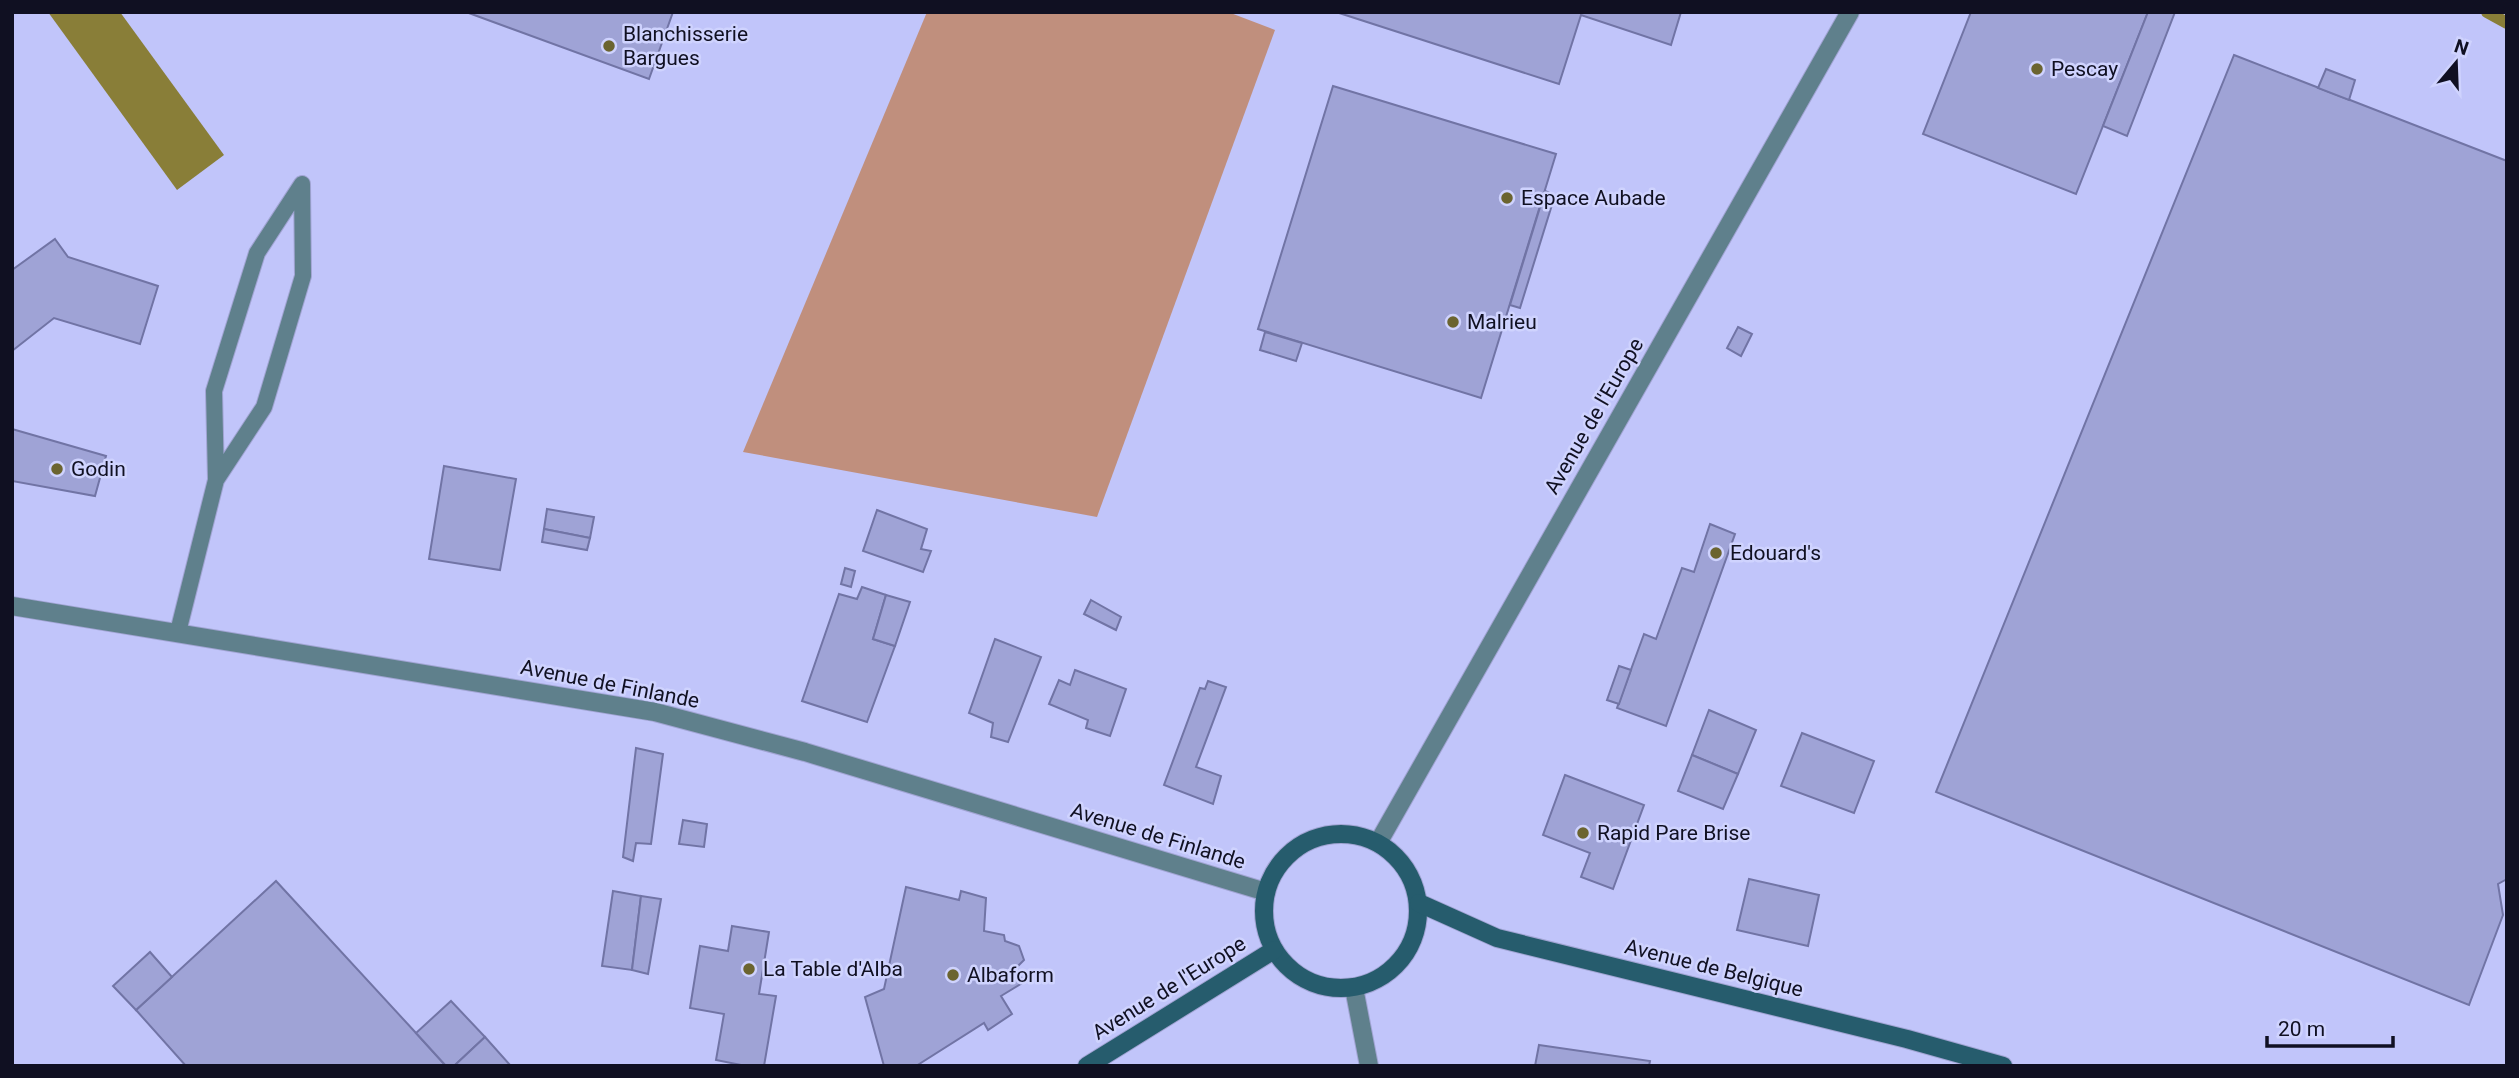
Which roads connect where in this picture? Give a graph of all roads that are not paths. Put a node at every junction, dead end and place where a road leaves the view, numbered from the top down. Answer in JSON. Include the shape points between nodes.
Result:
{"nodes":[{"id":1,"x":1850,"y":12,"type":"edge"},
{"id":2,"x":216,"y":480,"type":"junction"},
{"id":3,"x":12,"y":606,"type":"edge"},
{"id":4,"x":178,"y":632,"type":"junction"},
{"id":5,"x":1378,"y":843,"type":"junction"},
{"id":6,"x":1266,"y":892,"type":"junction"},
{"id":7,"x":1419,"y":903,"type":"junction"},
{"id":8,"x":1274,"y":950,"type":"junction"},
{"id":9,"x":1354,"y":988,"type":"junction"},
{"id":10,"x":1087,"y":1066,"type":"edge"},
{"id":11,"x":1369,"y":1066,"type":"edge"},
{"id":12,"x":2003,"y":1066,"type":"edge"}],
"edges":[{"from":1,"to":5,"type":"street","name":"Avenue de l'Europe"},
{"from":2,"to":2,"type":"lane","via":[[214,391],[257,253],[302,184],[303,276],[264,407]]},
{"from":2,"to":4,"type":"lane"},
{"from":3,"to":4,"type":"street","name":"Avenue de Finlande"},
{"from":4,"to":6,"type":"street","name":"Avenue de Finlande","via":[[655,712],[804,752]]},
{"from":5,"to":6,"type":"street","via":[[1356,835],[1332,834],[1309,841],[1290,853]]},
{"from":5,"to":7,"type":"street","via":[[1406,868]]},
{"from":6,"to":8,"type":"street","via":[[1266,932]]},
{"from":7,"to":9,"type":"street","via":[[1418,927],[1396,967],[1377,981]]},
{"from":7,"to":12,"type":"street","name":"Avenue de Belgique","via":[[1497,937]]},
{"from":8,"to":9,"type":"street","via":[[1308,981]]},
{"from":8,"to":10,"type":"street","name":"Avenue de l'Europe"},
{"from":9,"to":11,"type":"street"}]}
